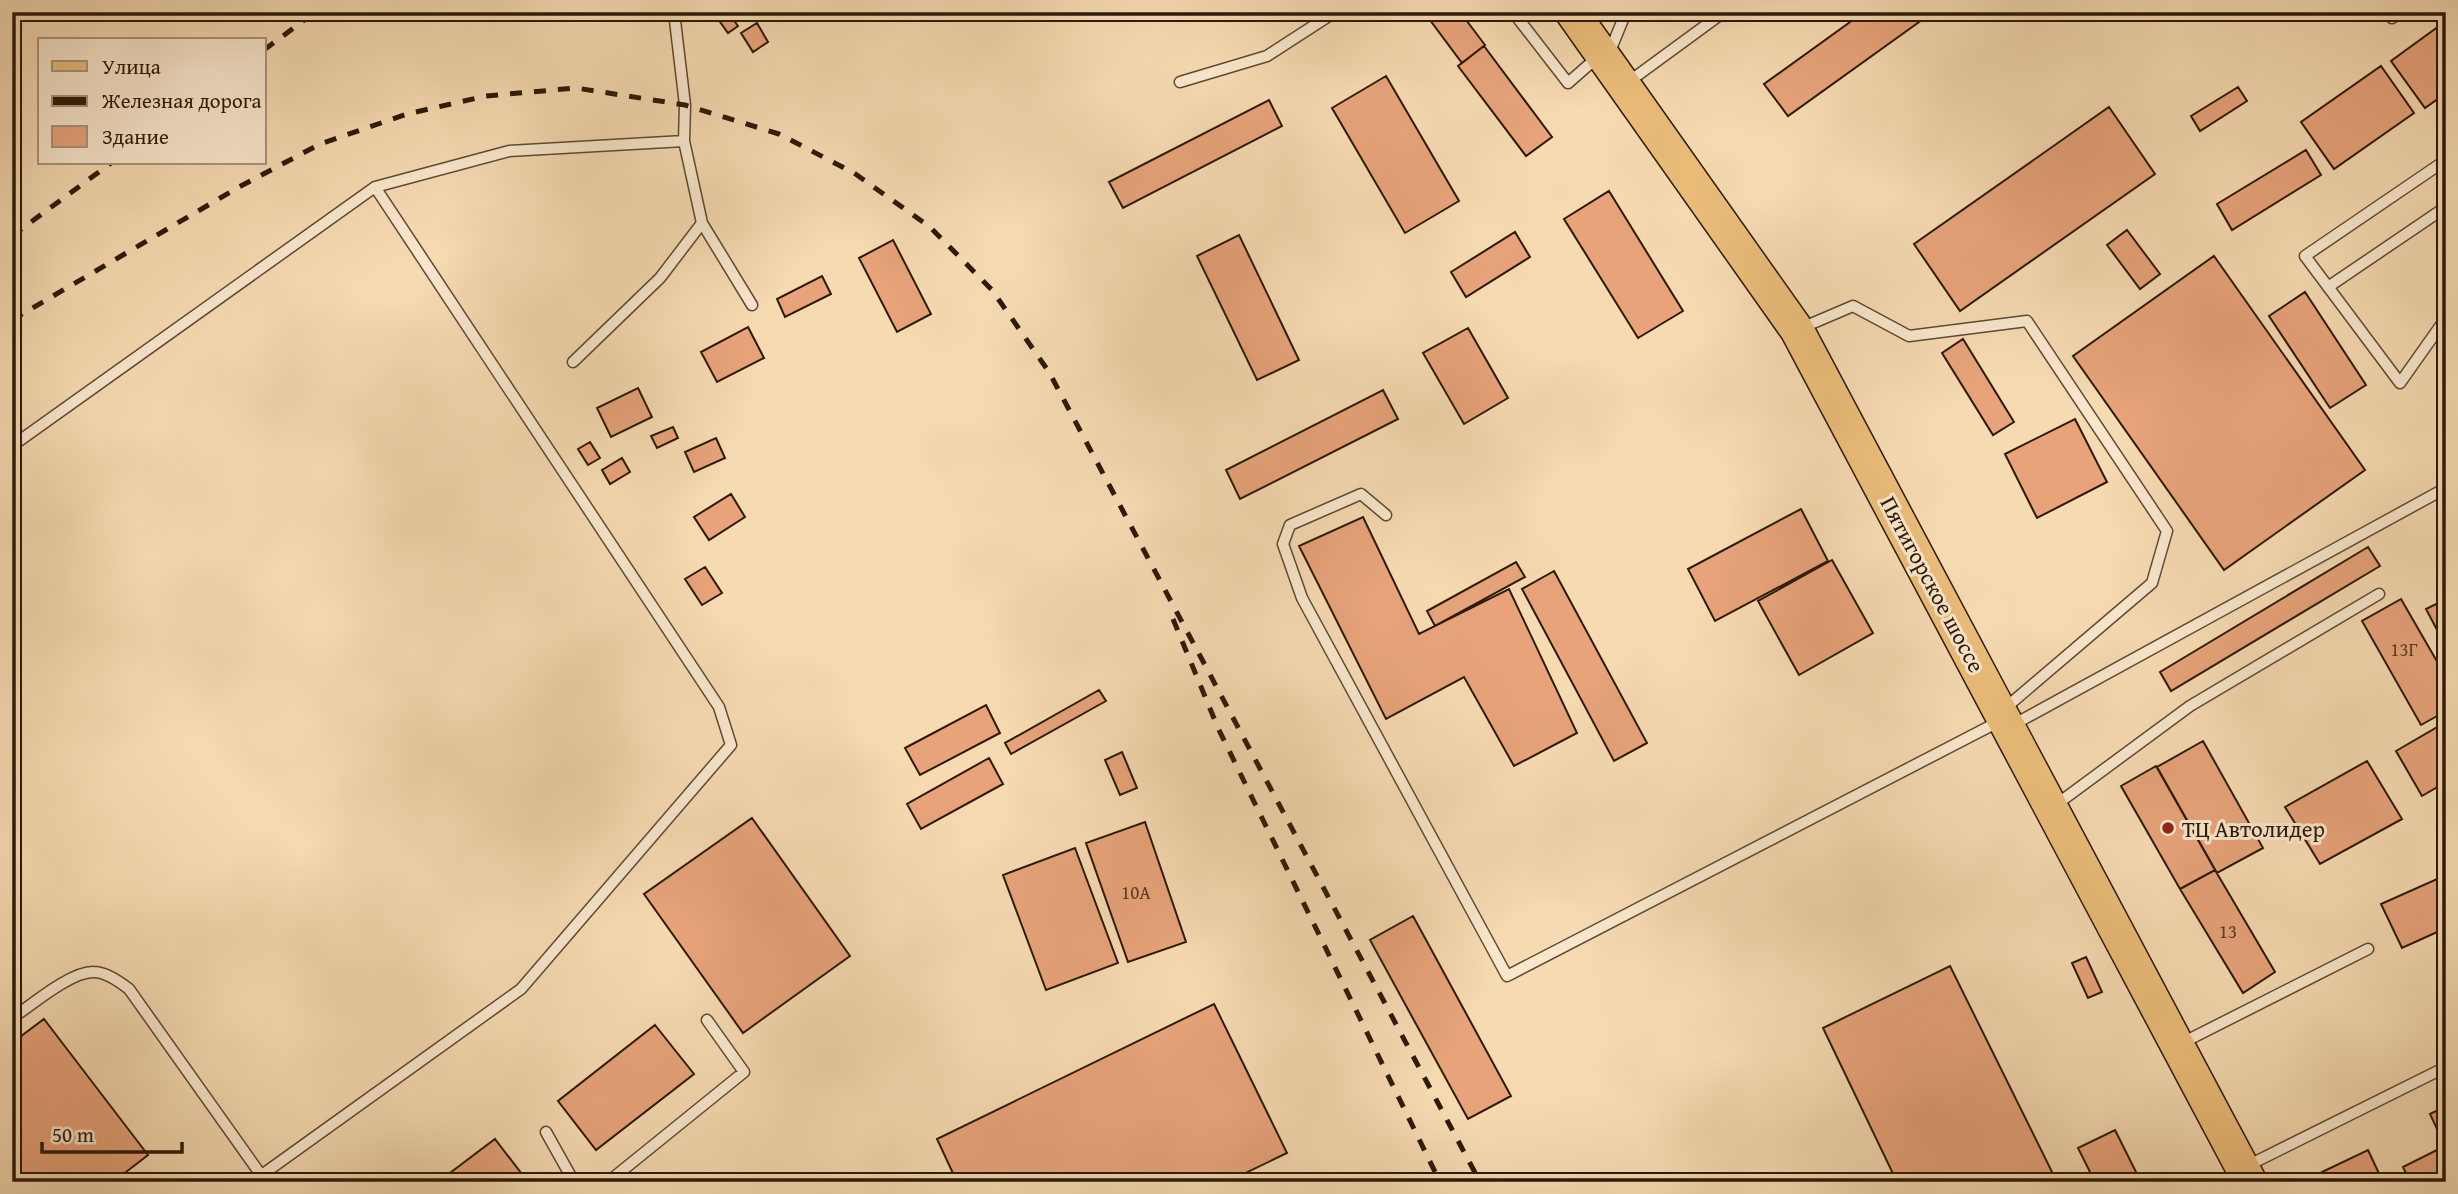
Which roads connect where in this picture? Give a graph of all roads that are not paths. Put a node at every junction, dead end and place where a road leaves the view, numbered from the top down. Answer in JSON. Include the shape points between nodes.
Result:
{"nodes":[{"id":1,"x":674,"y":12,"type":"edge"},
{"id":2,"x":1335,"y":12,"type":"edge"},
{"id":3,"x":1513,"y":12,"type":"edge"},
{"id":4,"x":1572,"y":12,"type":"edge"},
{"id":5,"x":1626,"y":12,"type":"edge"},
{"id":6,"x":1724,"y":12,"type":"edge"},
{"id":7,"x":1611,"y":65,"type":"junction"},
{"id":8,"x":1180,"y":82,"type":"dead end"},
{"id":9,"x":684,"y":141,"type":"junction"},
{"id":10,"x":2446,"y":160,"type":"edge"},
{"id":11,"x":375,"y":187,"type":"junction"},
{"id":12,"x":2446,"y":207,"type":"edge"},
{"id":13,"x":702,"y":223,"type":"junction"},
{"id":14,"x":2328,"y":287,"type":"junction"},
{"id":15,"x":752,"y":305,"type":"dead end"},
{"id":16,"x":2446,"y":318,"type":"edge"},
{"id":17,"x":1797,"y":330,"type":"junction"},
{"id":18,"x":573,"y":362,"type":"dead end"},
{"id":19,"x":12,"y":446,"type":"edge"},
{"id":20,"x":2446,"y":488,"type":"edge"},
{"id":21,"x":1386,"y":515,"type":"dead end"},
{"id":22,"x":2379,"y":594,"type":"dead end"},
{"id":23,"x":2005,"y":719,"type":"junction"},
{"id":24,"x":2052,"y":808,"type":"junction"},
{"id":25,"x":2368,"y":949,"type":"dead end"},
{"id":26,"x":12,"y":1018,"type":"edge"},
{"id":27,"x":707,"y":1020,"type":"dead end"},
{"id":28,"x":2177,"y":1045,"type":"junction"},
{"id":29,"x":2446,"y":1067,"type":"edge"},
{"id":30,"x":546,"y":1132,"type":"dead end"},
{"id":31,"x":2246,"y":1175,"type":"edge"},
{"id":32,"x":257,"y":1178,"type":"edge"},
{"id":33,"x":575,"y":1182,"type":"edge"},
{"id":34,"x":608,"y":1182,"type":"edge"}],
"edges":[{"from":1,"to":9,"type":"lane","via":[[685,105]]},
{"from":2,"to":8,"type":"lane","via":[[1267,56]]},
{"from":3,"to":7,"type":"lane","via":[[1568,83]]},
{"from":4,"to":7,"type":"main road","name":"Пятигорское шоссе"},
{"from":5,"to":7,"type":"lane"},
{"from":6,"to":7,"type":"lane"},
{"from":7,"to":17,"type":"main road","name":"Пятигорское шоссе"},
{"from":9,"to":11,"type":"lane","via":[[509,151]]},
{"from":9,"to":13,"type":"lane"},
{"from":10,"to":14,"type":"lane","via":[[2305,256]]},
{"from":11,"to":19,"type":"lane"},
{"from":11,"to":32,"type":"lane","via":[[719,707],[730,745],[521,989]]},
{"from":12,"to":14,"type":"lane"},
{"from":13,"to":15,"type":"lane"},
{"from":13,"to":18,"type":"lane","via":[[660,278]]},
{"from":14,"to":16,"type":"lane","via":[[2400,383]]},
{"from":17,"to":23,"type":"main road","name":"Пятигорское шоссе"},
{"from":17,"to":23,"type":"lane","via":[[1853,306],[1909,336],[2027,321],[2166,531],[2152,583]]},
{"from":20,"to":23,"type":"lane"},
{"from":21,"to":23,"type":"lane","via":[[1361,494],[1290,525],[1283,544],[1302,598],[1507,976]]},
{"from":22,"to":24,"type":"lane","via":[[2190,706]]},
{"from":23,"to":24,"type":"main road","name":"Пятигорское шоссе"},
{"from":24,"to":28,"type":"main road","name":"Пятигорское шоссе"},
{"from":25,"to":28,"type":"lane"},
{"from":26,"to":32,"type":"lane","via":[[72,978],[95,972],[115,979],[129,989]]},
{"from":27,"to":34,"type":"lane","via":[[744,1072]]},
{"from":28,"to":31,"type":"main road","name":"Пятигорское шоссе"},
{"from":29,"to":31,"type":"lane"},
{"from":30,"to":33,"type":"lane"}]}
